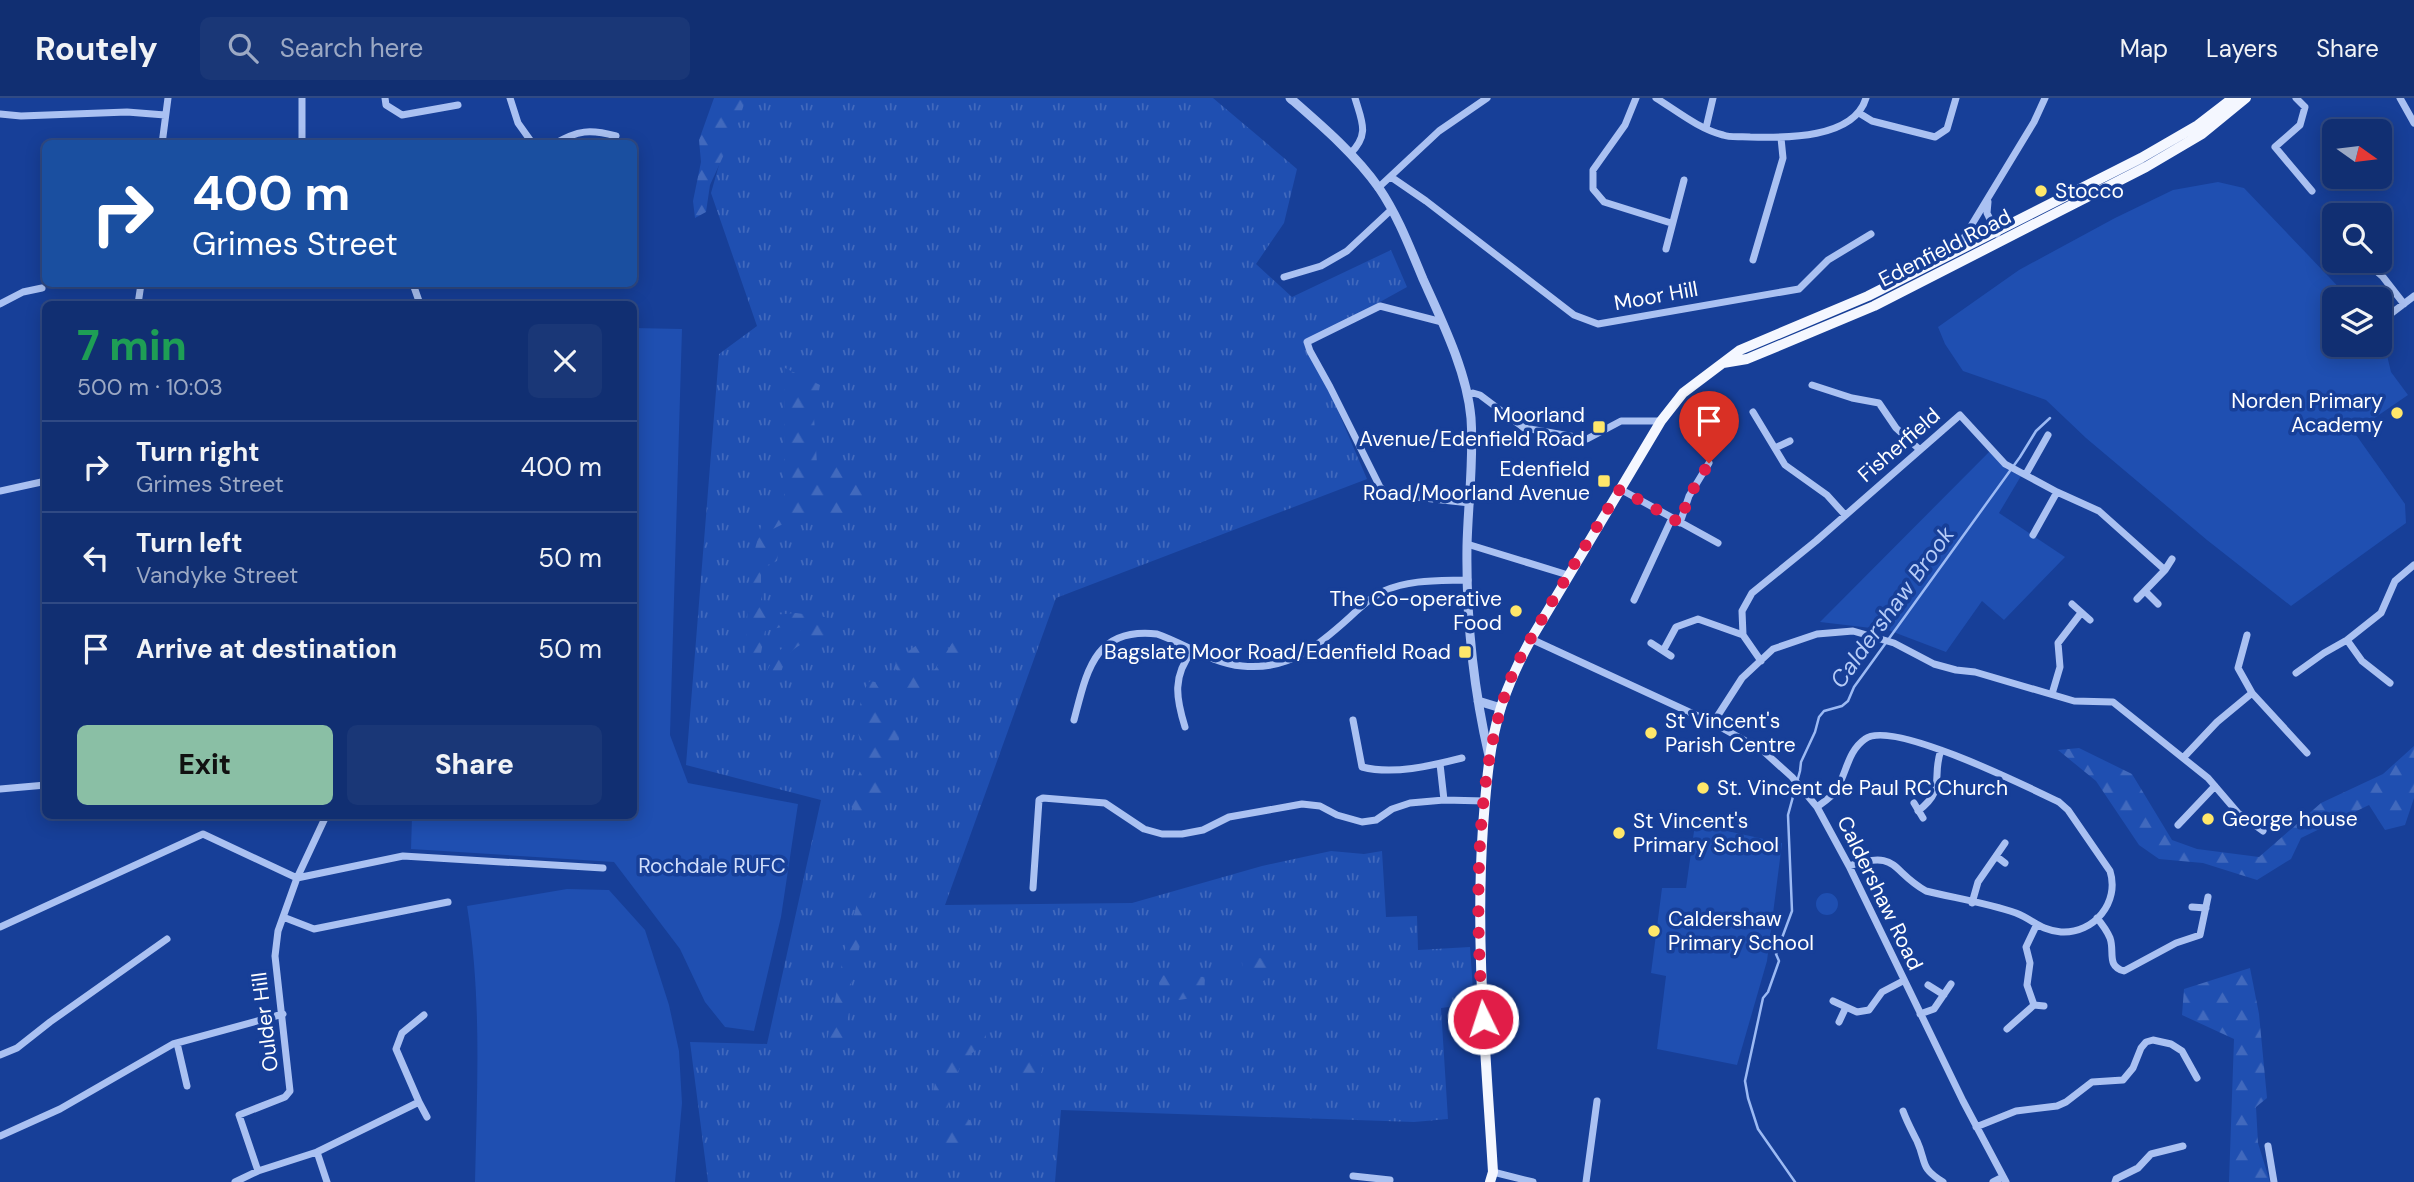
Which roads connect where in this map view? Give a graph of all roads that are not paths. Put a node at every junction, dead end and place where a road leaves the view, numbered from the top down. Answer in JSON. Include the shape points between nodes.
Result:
{"nodes":[{"id":1,"x":168,"y":98,"type":"edge"},
{"id":2,"x":302,"y":98,"type":"edge"},
{"id":3,"x":385,"y":98,"type":"edge"},
{"id":4,"x":510,"y":98,"type":"edge"},
{"id":5,"x":1290,"y":98,"type":"edge"},
{"id":6,"x":1355,"y":98,"type":"edge"},
{"id":7,"x":1487,"y":98,"type":"edge"},
{"id":8,"x":1636,"y":98,"type":"edge"},
{"id":9,"x":1656,"y":98,"type":"edge"},
{"id":10,"x":1713,"y":98,"type":"edge"},
{"id":11,"x":1866,"y":98,"type":"edge"},
{"id":12,"x":1956,"y":98,"type":"edge"},
{"id":13,"x":2046,"y":98,"type":"edge"},
{"id":14,"x":2233,"y":98,"type":"edge"},
{"id":15,"x":2246,"y":98,"type":"edge"},
{"id":16,"x":2296,"y":98,"type":"edge"},
{"id":17,"x":2400,"y":98,"type":"edge"},
{"id":18,"x":458,"y":104,"type":"dead end"},
{"id":19,"x":1859,"y":113,"type":"junction"},
{"id":20,"x":0,"y":114,"type":"edge"},
{"id":21,"x":166,"y":116,"type":"junction"},
{"id":22,"x":2414,"y":123,"type":"edge"},
{"id":23,"x":1706,"y":128,"type":"junction"},
{"id":24,"x":616,"y":136,"type":"dead end"},
{"id":25,"x":1781,"y":138,"type":"junction"},
{"id":26,"x":163,"y":140,"type":"edge"},
{"id":27,"x":302,"y":140,"type":"edge"},
{"id":28,"x":530,"y":140,"type":"edge"},
{"id":29,"x":561,"y":140,"type":"edge"},
{"id":30,"x":1350,"y":153,"type":"junction"},
{"id":31,"x":1391,"y":177,"type":"junction"},
{"id":32,"x":1684,"y":180,"type":"dead end"},
{"id":33,"x":1378,"y":188,"type":"junction"},
{"id":34,"x":2312,"y":191,"type":"dead end"},
{"id":35,"x":1989,"y":198,"type":"junction"},
{"id":36,"x":1391,"y":210,"type":"junction"},
{"id":37,"x":1671,"y":223,"type":"junction"},
{"id":38,"x":1871,"y":234,"type":"dead end"},
{"id":39,"x":1998,"y":236,"type":"junction"},
{"id":40,"x":1666,"y":249,"type":"dead end"},
{"id":41,"x":1957,"y":250,"type":"junction"},
{"id":42,"x":1753,"y":260,"type":"dead end"},
{"id":43,"x":2378,"y":273,"type":"edge"},
{"id":44,"x":1284,"y":277,"type":"dead end"},
{"id":45,"x":42,"y":288,"type":"dead end"},
{"id":46,"x":2414,"y":296,"type":"edge"},
{"id":47,"x":0,"y":304,"type":"edge"},
{"id":48,"x":2404,"y":304,"type":"junction"},
{"id":49,"x":2392,"y":313,"type":"edge"},
{"id":50,"x":1826,"y":319,"type":"junction"},
{"id":51,"x":1442,"y":322,"type":"junction"},
{"id":52,"x":1812,"y":385,"type":"dead end"},
{"id":53,"x":1468,"y":395,"type":"junction"},
{"id":54,"x":1753,"y":412,"type":"dead end"},
{"id":55,"x":1661,"y":421,"type":"junction"},
{"id":56,"x":2048,"y":435,"type":"dead end"},
{"id":57,"x":1790,"y":441,"type":"dead end"},
{"id":58,"x":1775,"y":448,"type":"junction"},
{"id":59,"x":1920,"y":450,"type":"junction"},
{"id":60,"x":1709,"y":463,"type":"dead end"},
{"id":61,"x":2022,"y":472,"type":"junction"},
{"id":62,"x":42,"y":482,"type":"edge"},
{"id":63,"x":1620,"y":489,"type":"junction"},
{"id":64,"x":0,"y":491,"type":"edge"},
{"id":65,"x":2057,"y":492,"type":"junction"},
{"id":66,"x":1470,"y":503,"type":"junction"},
{"id":67,"x":1845,"y":515,"type":"junction"},
{"id":68,"x":1672,"y":518,"type":"junction"},
{"id":69,"x":1680,"y":523,"type":"junction"},
{"id":70,"x":2034,"y":536,"type":"dead end"},
{"id":71,"x":1718,"y":543,"type":"dead end"},
{"id":72,"x":1467,"y":544,"type":"junction"},
{"id":73,"x":2172,"y":559,"type":"dead end"},
{"id":74,"x":2414,"y":565,"type":"edge"},
{"id":75,"x":2165,"y":570,"type":"junction"},
{"id":76,"x":1567,"y":575,"type":"junction"},
{"id":77,"x":1468,"y":580,"type":"junction"},
{"id":78,"x":2145,"y":591,"type":"junction"},
{"id":79,"x":2137,"y":599,"type":"dead end"},
{"id":80,"x":1634,"y":600,"type":"dead end"},
{"id":81,"x":2072,"y":604,"type":"dead end"},
{"id":82,"x":2158,"y":604,"type":"dead end"},
{"id":83,"x":2081,"y":613,"type":"junction"},
{"id":84,"x":2090,"y":620,"type":"dead end"},
{"id":85,"x":1743,"y":635,"type":"junction"},
{"id":86,"x":2247,"y":635,"type":"dead end"},
{"id":87,"x":1531,"y":639,"type":"junction"},
{"id":88,"x":2347,"y":640,"type":"junction"},
{"id":89,"x":1651,"y":643,"type":"dead end"},
{"id":90,"x":1193,"y":650,"type":"junction"},
{"id":91,"x":1663,"y":650,"type":"junction"},
{"id":92,"x":1671,"y":656,"type":"dead end"},
{"id":93,"x":1760,"y":661,"type":"junction"},
{"id":94,"x":2296,"y":673,"type":"dead end"},
{"id":95,"x":2390,"y":683,"type":"dead end"},
{"id":96,"x":2252,"y":693,"type":"junction"},
{"id":97,"x":2052,"y":694,"type":"junction"},
{"id":98,"x":1478,"y":701,"type":"junction"},
{"id":99,"x":1501,"y":708,"type":"junction"},
{"id":100,"x":1074,"y":720,"type":"dead end"},
{"id":101,"x":1353,"y":720,"type":"dead end"},
{"id":102,"x":1713,"y":723,"type":"junction"},
{"id":103,"x":1185,"y":727,"type":"dead end"},
{"id":104,"x":1941,"y":750,"type":"junction"},
{"id":105,"x":2308,"y":753,"type":"dead end"},
{"id":106,"x":1490,"y":757,"type":"junction"},
{"id":107,"x":1462,"y":758,"type":"dead end"},
{"id":108,"x":2183,"y":758,"type":"junction"},
{"id":109,"x":1440,"y":764,"type":"junction"},
{"id":110,"x":42,"y":785,"type":"edge"},
{"id":111,"x":2215,"y":786,"type":"junction"},
{"id":112,"x":0,"y":789,"type":"edge"},
{"id":113,"x":1444,"y":800,"type":"junction"},
{"id":114,"x":1485,"y":801,"type":"junction"},
{"id":115,"x":1817,"y":807,"type":"junction"},
{"id":116,"x":1918,"y":811,"type":"dead end"},
{"id":117,"x":325,"y":819,"type":"edge"},
{"id":118,"x":2178,"y":824,"type":"dead end"},
{"id":119,"x":2263,"y":831,"type":"dead end"},
{"id":120,"x":2005,"y":843,"type":"dead end"},
{"id":121,"x":1997,"y":856,"type":"junction"},
{"id":122,"x":2005,"y":863,"type":"dead end"},
{"id":123,"x":1849,"y":866,"type":"junction"},
{"id":124,"x":603,"y":868,"type":"dead end"},
{"id":125,"x":297,"y":878,"type":"junction"},
{"id":126,"x":1032,"y":888,"type":"dead end"},
{"id":127,"x":2208,"y":897,"type":"dead end"},
{"id":128,"x":448,"y":902,"type":"dead end"},
{"id":129,"x":1972,"y":903,"type":"junction"},
{"id":130,"x":2192,"y":907,"type":"dead end"},
{"id":131,"x":2206,"y":908,"type":"junction"},
{"id":132,"x":284,"y":917,"type":"junction"},
{"id":133,"x":2097,"y":918,"type":"junction"},
{"id":134,"x":2036,"y":926,"type":"junction"},
{"id":135,"x":0,"y":927,"type":"edge"},
{"id":136,"x":167,"y":939,"type":"dead end"},
{"id":137,"x":1903,"y":981,"type":"junction"},
{"id":138,"x":1951,"y":984,"type":"dead end"},
{"id":139,"x":1928,"y":985,"type":"dead end"},
{"id":140,"x":1944,"y":995,"type":"junction"},
{"id":141,"x":1833,"y":1001,"type":"dead end"},
{"id":142,"x":2034,"y":1005,"type":"junction"},
{"id":143,"x":2044,"y":1006,"type":"dead end"},
{"id":144,"x":1846,"y":1007,"type":"junction"},
{"id":145,"x":283,"y":1014,"type":"junction"},
{"id":146,"x":1920,"y":1014,"type":"junction"},
{"id":147,"x":424,"y":1015,"type":"dead end"},
{"id":148,"x":1839,"y":1023,"type":"dead end"},
{"id":149,"x":2007,"y":1028,"type":"dead end"},
{"id":150,"x":177,"y":1043,"type":"junction"},
{"id":151,"x":0,"y":1055,"type":"edge"},
{"id":152,"x":2197,"y":1078,"type":"dead end"},
{"id":153,"x":2123,"y":1080,"type":"junction"},
{"id":154,"x":187,"y":1086,"type":"dead end"},
{"id":155,"x":2126,"y":1090,"type":"dead end"},
{"id":156,"x":1597,"y":1101,"type":"dead end"},
{"id":157,"x":419,"y":1102,"type":"junction"},
{"id":158,"x":1903,"y":1111,"type":"dead end"},
{"id":159,"x":427,"y":1117,"type":"dead end"},
{"id":160,"x":1976,"y":1127,"type":"junction"},
{"id":161,"x":0,"y":1136,"type":"edge"},
{"id":162,"x":2183,"y":1146,"type":"dead end"},
{"id":163,"x":2268,"y":1146,"type":"dead end"},
{"id":164,"x":317,"y":1152,"type":"junction"},
{"id":165,"x":258,"y":1171,"type":"junction"},
{"id":166,"x":1353,"y":1176,"type":"dead end"},
{"id":167,"x":1492,"y":1177,"type":"edge"},
{"id":168,"x":2004,"y":1179,"type":"edge"},
{"id":169,"x":1368,"y":1180,"type":"edge"},
{"id":170,"x":1390,"y":1180,"type":"edge"},
{"id":171,"x":235,"y":1182,"type":"edge"},
{"id":172,"x":327,"y":1182,"type":"edge"},
{"id":173,"x":1532,"y":1182,"type":"edge"},
{"id":174,"x":1586,"y":1182,"type":"edge"},
{"id":175,"x":1943,"y":1182,"type":"edge"},
{"id":176,"x":1993,"y":1182,"type":"edge"},
{"id":177,"x":2115,"y":1182,"type":"edge"},
{"id":178,"x":2274,"y":1182,"type":"edge"}],
"edges":[{"from":1,"to":21,"type":"street"},
{"from":2,"to":27,"type":"street"},
{"from":3,"to":18,"type":"street","via":[[386,105],[402,115]]},
{"from":4,"to":28,"type":"street"},
{"from":5,"to":30,"type":"street"},
{"from":6,"to":30,"type":"street","via":[[1363,127],[1360,144]]},
{"from":7,"to":31,"type":"street","via":[[1439,131]]},
{"from":8,"to":37,"type":"street","via":[[1625,125],[1593,170],[1593,189],[1604,202]]},
{"from":9,"to":23,"type":"street"},
{"from":10,"to":23,"type":"street"},
{"from":11,"to":19,"type":"street"},
{"from":12,"to":19,"type":"street","via":[[1947,130],[1935,137],[1872,121]]},
{"from":13,"to":35,"type":"street"},
{"from":14,"to":39,"type":"main road","name":"Edenfield Road","via":[[2199,125]]},
{"from":15,"to":39,"type":"main road","name":"Edenfield Road","via":[[2202,134],[2146,167]]},
{"from":16,"to":34,"type":"street","via":[[2305,107],[2301,125],[2274,147]]},
{"from":17,"to":22,"type":"street"},
{"from":19,"to":25,"type":"street","via":[[1843,125]]},
{"from":20,"to":21,"type":"street","via":[[127,112]]},
{"from":21,"to":26,"type":"street"},
{"from":23,"to":25,"type":"street","via":[[1724,136]]},
{"from":24,"to":29,"type":"street","via":[[594,130]]},
{"from":25,"to":42,"type":"street","via":[[1783,158]]},
{"from":30,"to":33,"type":"street"},
{"from":31,"to":33,"type":"street"},
{"from":31,"to":38,"type":"street","name":"Moor Hill","via":[[1574,314],[1598,324],[1799,289],[1828,260]]},
{"from":32,"to":37,"type":"street"},
{"from":33,"to":36,"type":"street"},
{"from":35,"to":39,"type":"street","via":[[1987,213]]},
{"from":35,"to":41,"type":"street"},
{"from":36,"to":44,"type":"street","via":[[1347,251],[1321,266]]},
{"from":36,"to":51,"type":"street"},
{"from":37,"to":40,"type":"street"},
{"from":39,"to":41,"type":"main road","name":"Edenfield Road"},
{"from":39,"to":50,"type":"main road","name":"Edenfield Road","via":[[1874,306]]},
{"from":41,"to":50,"type":"main road","name":"Edenfield Road"},
{"from":43,"to":48,"type":"street"},
{"from":45,"to":47,"type":"street"},
{"from":46,"to":48,"type":"street"},
{"from":48,"to":49,"type":"street"},
{"from":50,"to":55,"type":"main road","name":"Edenfield Road","via":[[1746,359],[1721,363],[1683,393]]},
{"from":51,"to":53,"type":"street"},
{"from":51,"to":66,"type":"street","via":[[1380,306],[1307,342],[1387,494]]},
{"from":52,"to":59,"type":"street","via":[[1880,403],[1896,428]]},
{"from":53,"to":55,"type":"street","via":[[1480,395],[1524,428],[1587,439],[1621,421]]},
{"from":53,"to":66,"type":"street"},
{"from":54,"to":58,"type":"street"},
{"from":55,"to":63,"type":"main road","name":"Edenfield Road"},
{"from":56,"to":61,"type":"street","via":[[2046,448]]},
{"from":57,"to":58,"type":"street"},
{"from":58,"to":67,"type":"street","via":[[1785,465],[1827,495]]},
{"from":59,"to":61,"type":"street","name":"Fisherfield","via":[[1960,415],[2005,464]]},
{"from":59,"to":67,"type":"street","name":"Fisherfield"},
{"from":60,"to":69,"type":"street","via":[[1689,496]]},
{"from":61,"to":65,"type":"street","name":"Fisherfield"},
{"from":62,"to":64,"type":"street"},
{"from":63,"to":68,"type":"street"},
{"from":63,"to":76,"type":"main road","name":"Edenfield Road"},
{"from":65,"to":70,"type":"street"},
{"from":65,"to":75,"type":"street","name":"Fisherfield","via":[[2099,511]]},
{"from":66,"to":72,"type":"street"},
{"from":67,"to":85,"type":"street","name":"Fisherfield","via":[[1752,593],[1742,611]]},
{"from":68,"to":69,"type":"street"},
{"from":68,"to":80,"type":"street"},
{"from":69,"to":71,"type":"street"},
{"from":72,"to":76,"type":"street"},
{"from":72,"to":77,"type":"street"},
{"from":73,"to":75,"type":"street"},
{"from":74,"to":88,"type":"street","via":[[2395,581],[2381,613]]},
{"from":75,"to":78,"type":"street"},
{"from":76,"to":87,"type":"main road","name":"Edenfield Road"},
{"from":77,"to":90,"type":"street","via":[[1425,581],[1384,591],[1317,646],[1288,660],[1242,666]]},
{"from":77,"to":98,"type":"street"},
{"from":78,"to":79,"type":"street"},
{"from":78,"to":82,"type":"street"},
{"from":81,"to":83,"type":"street"},
{"from":83,"to":84,"type":"street"},
{"from":83,"to":97,"type":"street","via":[[2058,643],[2060,667]]},
{"from":85,"to":91,"type":"street","via":[[1698,619],[1676,627]]},
{"from":85,"to":93,"type":"street"},
{"from":86,"to":96,"type":"street","via":[[2238,668]]},
{"from":87,"to":99,"type":"main road","name":"Edenfield Road"},
{"from":87,"to":102,"type":"street","name":"Caldershaw Road"},
{"from":88,"to":94,"type":"street"},
{"from":88,"to":95,"type":"street","via":[[2362,661]]},
{"from":89,"to":91,"type":"street"},
{"from":90,"to":100,"type":"street","via":[[1146,633],[1109,643],[1090,666]]},
{"from":90,"to":103,"type":"street","via":[[1181,670],[1176,692]]},
{"from":91,"to":92,"type":"street"},
{"from":93,"to":97,"type":"street","via":[[1773,649],[1817,634],[1853,631],[1894,643],[1934,664]]},
{"from":93,"to":102,"type":"street","via":[[1742,678]]},
{"from":96,"to":105,"type":"street"},
{"from":96,"to":108,"type":"street"},
{"from":97,"to":108,"type":"street","via":[[2074,701],[2113,702]]},
{"from":98,"to":99,"type":"street"},
{"from":98,"to":106,"type":"street"},
{"from":99,"to":106,"type":"main road","name":"Edenfield Road"},
{"from":101,"to":109,"type":"street","via":[[1362,767],[1378,771]]},
{"from":102,"to":115,"type":"street","name":"Caldershaw Road","via":[[1762,750]]},
{"from":104,"to":115,"type":"street","via":[[1889,735],[1868,736],[1854,748],[1836,791]]},
{"from":104,"to":116,"type":"street","via":[[1933,799]]},
{"from":104,"to":133,"type":"street","via":[[2068,810],[2113,880],[2108,906]]},
{"from":106,"to":114,"type":"main road","name":"Edenfield Road"},
{"from":107,"to":109,"type":"street"},
{"from":108,"to":111,"type":"street"},
{"from":109,"to":113,"type":"street"},
{"from":110,"to":112,"type":"street"},
{"from":111,"to":118,"type":"street"},
{"from":111,"to":119,"type":"street","via":[[2238,813]]},
{"from":113,"to":114,"type":"street"},
{"from":113,"to":126,"type":"street","via":[[1410,803],[1362,822],[1301,804],[1229,817],[1203,830],[1162,834],[1144,829],[1105,803],[1043,798],[1038,800]]},
{"from":114,"to":167,"type":"main road","name":"Edenfield Road","via":[[1479,874],[1480,980]]},
{"from":115,"to":123,"type":"street","name":"Caldershaw Road"},
{"from":117,"to":125,"type":"street","name":"Oulder Hill"},
{"from":120,"to":121,"type":"street"},
{"from":121,"to":122,"type":"street"},
{"from":121,"to":129,"type":"street","via":[[1978,882]]},
{"from":123,"to":129,"type":"street","via":[[1881,860],[1926,891]]},
{"from":123,"to":137,"type":"street","name":"Caldershaw Road"},
{"from":124,"to":125,"type":"street","via":[[403,856]]},
{"from":125,"to":132,"type":"street","name":"Oulder Hill"},
{"from":125,"to":135,"type":"street","via":[[203,834]]},
{"from":127,"to":131,"type":"street"},
{"from":128,"to":132,"type":"street","via":[[314,929]]},
{"from":129,"to":134,"type":"street","via":[[2016,913]]},
{"from":130,"to":131,"type":"street"},
{"from":131,"to":133,"type":"street","via":[[2200,935],[2115,972],[2111,940]]},
{"from":132,"to":145,"type":"street","name":"Oulder Hill","via":[[275,956]]},
{"from":133,"to":134,"type":"street","via":[[2064,932]]},
{"from":134,"to":142,"type":"street","via":[[2026,947],[2030,963],[2027,985]]},
{"from":136,"to":151,"type":"street","via":[[17,1048]]},
{"from":137,"to":144,"type":"street","via":[[1882,992],[1869,1010],[1857,1012]]},
{"from":137,"to":146,"type":"street","name":"Caldershaw Road"},
{"from":138,"to":140,"type":"street"},
{"from":139,"to":140,"type":"street"},
{"from":140,"to":146,"type":"street","via":[[1934,1009]]},
{"from":141,"to":144,"type":"street"},
{"from":142,"to":143,"type":"street"},
{"from":142,"to":149,"type":"street"},
{"from":144,"to":148,"type":"street"},
{"from":145,"to":150,"type":"street"},
{"from":145,"to":165,"type":"street","name":"Oulder Hill","via":[[290,1091],[239,1115]]},
{"from":146,"to":160,"type":"street","name":"Caldershaw Road"},
{"from":147,"to":157,"type":"street","via":[[401,1033],[397,1049]]},
{"from":150,"to":154,"type":"street"},
{"from":150,"to":161,"type":"street","via":[[60,1109]]},
{"from":152,"to":153,"type":"street","via":[[2182,1051],[2153,1040],[2141,1048]]},
{"from":153,"to":155,"type":"street"},
{"from":153,"to":160,"type":"street","via":[[2092,1082],[2057,1106],[2016,1111]]},
{"from":156,"to":174,"type":"street"},
{"from":157,"to":159,"type":"street"},
{"from":157,"to":164,"type":"street"},
{"from":158,"to":175,"type":"street","via":[[1922,1163]]},
{"from":160,"to":168,"type":"street","name":"Caldershaw Road"},
{"from":162,"to":177,"type":"street","via":[[2151,1154]]},
{"from":163,"to":178,"type":"street"},
{"from":164,"to":165,"type":"street"},
{"from":164,"to":172,"type":"street"},
{"from":165,"to":171,"type":"street"},
{"from":166,"to":169,"type":"street"},
{"from":167,"to":173,"type":"street"},
{"from":168,"to":176,"type":"street"},
{"from":169,"to":170,"type":"street"}]}
